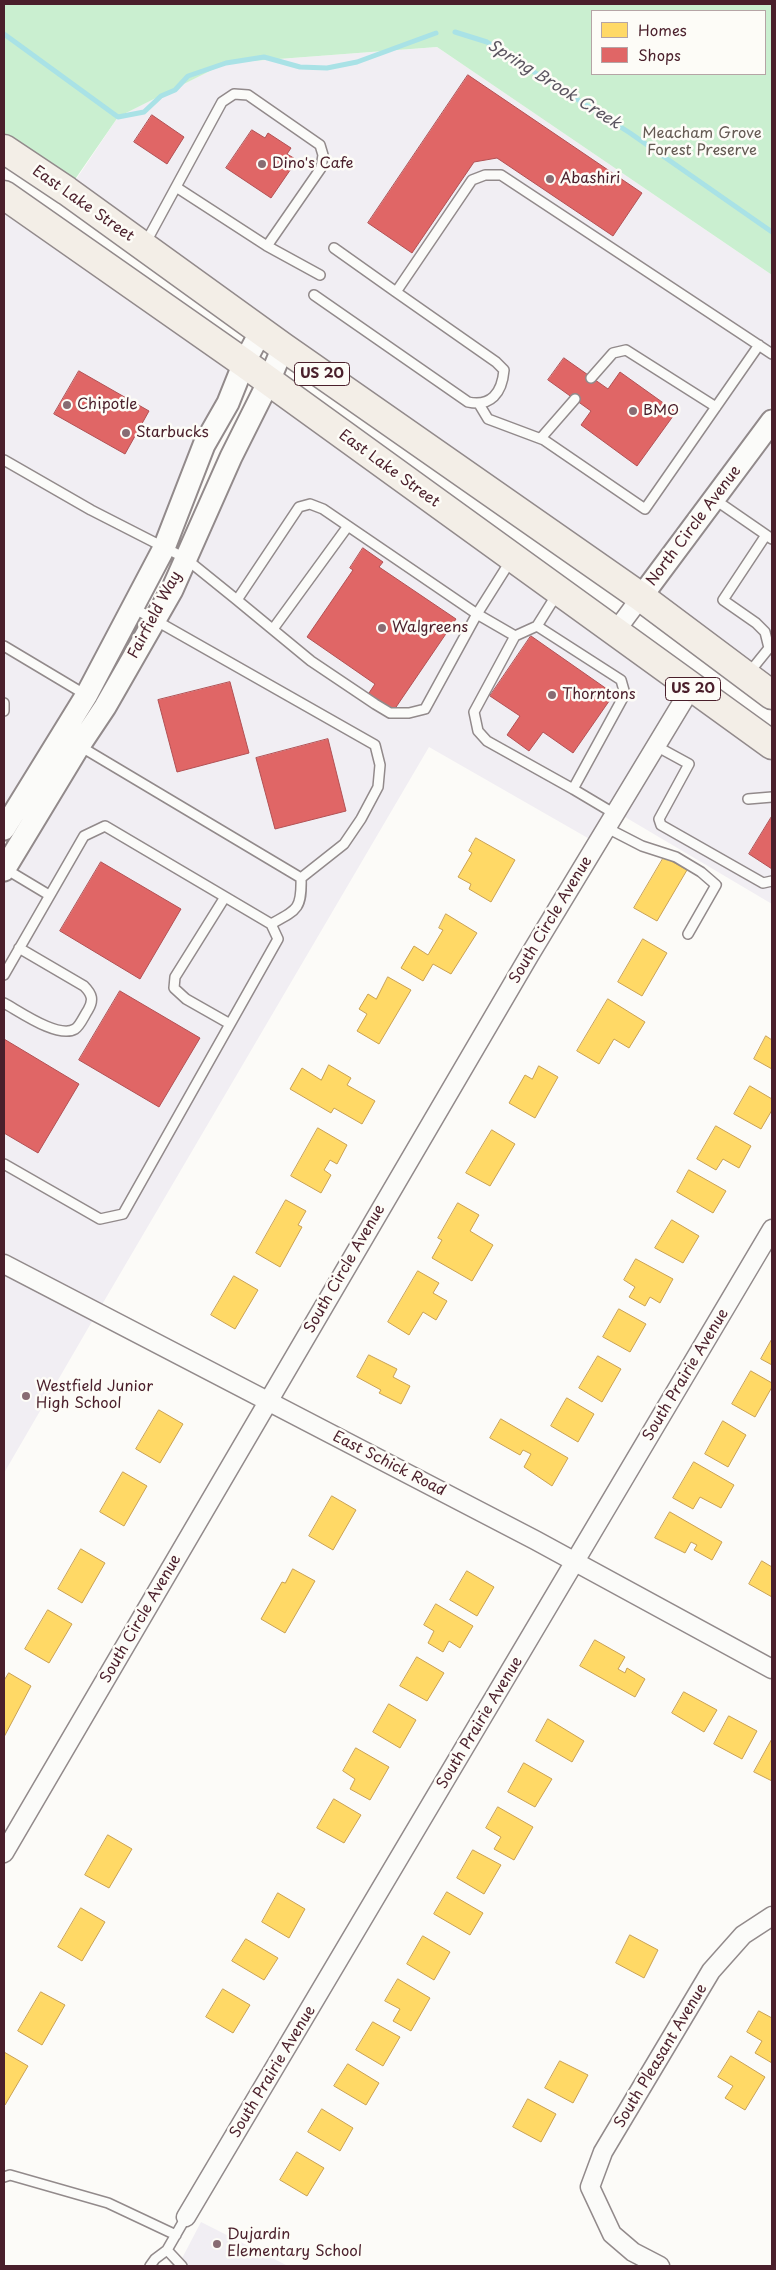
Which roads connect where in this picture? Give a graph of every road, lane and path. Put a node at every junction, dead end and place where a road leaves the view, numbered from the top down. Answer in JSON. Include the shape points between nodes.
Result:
{"nodes":[{"id":1,"x":4,"y":149,"type":"edge"},
{"id":2,"x":176,"y":187,"type":"junction"},
{"id":3,"x":4,"y":196,"type":"edge"},
{"id":4,"x":144,"y":246,"type":"junction"},
{"id":5,"x":267,"y":246,"type":"junction"},
{"id":6,"x":334,"y":248,"type":"dead end"},
{"id":7,"x":320,"y":275,"type":"dead end"},
{"id":8,"x":396,"y":292,"type":"junction"},
{"id":9,"x":314,"y":295,"type":"dead end"},
{"id":10,"x":261,"y":331,"type":"junction"},
{"id":11,"x":759,"y":345,"type":"junction"},
{"id":12,"x":283,"y":347,"type":"junction"},
{"id":13,"x":772,"y":354,"type":"edge"},
{"id":14,"x":244,"y":363,"type":"junction"},
{"id":15,"x":591,"y":378,"type":"dead end"},
{"id":16,"x":269,"y":381,"type":"junction"},
{"id":17,"x":575,"y":399,"type":"dead end"},
{"id":18,"x":479,"y":404,"type":"junction"},
{"id":19,"x":716,"y":407,"type":"junction"},
{"id":20,"x":772,"y":421,"type":"edge"},
{"id":21,"x":541,"y":438,"type":"junction"},
{"id":22,"x":4,"y":460,"type":"edge"},
{"id":23,"x":714,"y":499,"type":"junction"},
{"id":24,"x":348,"y":526,"type":"junction"},
{"id":25,"x":769,"y":537,"type":"edge"},
{"id":26,"x":164,"y":548,"type":"junction"},
{"id":27,"x":184,"y":558,"type":"junction"},
{"id":28,"x":512,"y":558,"type":"junction"},
{"id":29,"x":559,"y":592,"type":"junction"},
{"id":30,"x":641,"y":597,"type":"junction"},
{"id":31,"x":237,"y":600,"type":"junction"},
{"id":32,"x":132,"y":607,"type":"junction"},
{"id":33,"x":477,"y":614,"type":"junction"},
{"id":34,"x":154,"y":620,"type":"junction"},
{"id":35,"x":537,"y":626,"type":"junction"},
{"id":36,"x":273,"y":628,"type":"junction"},
{"id":37,"x":615,"y":632,"type":"junction"},
{"id":38,"x":515,"y":636,"type":"junction"},
{"id":39,"x":4,"y":646,"type":"edge"},
{"id":40,"x":771,"y":648,"type":"edge"},
{"id":41,"x":746,"y":676,"type":"junction"},
{"id":42,"x":692,"y":688,"type":"junction"},
{"id":43,"x":772,"y":695,"type":"edge"},
{"id":44,"x":96,"y":701,"type":"junction"},
{"id":45,"x":4,"y":703,"type":"edge"},
{"id":46,"x":4,"y":711,"type":"edge"},
{"id":47,"x":71,"y":739,"type":"junction"},
{"id":48,"x":772,"y":745,"type":"edge"},
{"id":49,"x":656,"y":746,"type":"junction"},
{"id":50,"x":573,"y":789,"type":"junction"},
{"id":51,"x":772,"y":797,"type":"edge"},
{"id":52,"x":748,"y":799,"type":"dead end"},
{"id":53,"x":611,"y":821,"type":"junction"},
{"id":54,"x":4,"y":829,"type":"edge"},
{"id":55,"x":4,"y":869,"type":"edge"},
{"id":56,"x":301,"y":878,"type":"junction"},
{"id":57,"x":772,"y":881,"type":"edge"},
{"id":58,"x":49,"y":894,"type":"junction"},
{"id":59,"x":225,"y":897,"type":"junction"},
{"id":60,"x":271,"y":924,"type":"junction"},
{"id":61,"x":688,"y":934,"type":"dead end"},
{"id":62,"x":19,"y":948,"type":"junction"},
{"id":63,"x":4,"y":976,"type":"edge"},
{"id":64,"x":4,"y":1003,"type":"edge"},
{"id":65,"x":230,"y":1024,"type":"junction"},
{"id":66,"x":4,"y":1164,"type":"edge"},
{"id":67,"x":772,"y":1229,"type":"edge"},
{"id":68,"x":4,"y":1264,"type":"edge"},
{"id":69,"x":268,"y":1401,"type":"junction"},
{"id":70,"x":576,"y":1562,"type":"junction"},
{"id":71,"x":772,"y":1669,"type":"edge"},
{"id":72,"x":4,"y":1853,"type":"edge"},
{"id":73,"x":772,"y":1916,"type":"edge"},
{"id":74,"x":4,"y":2177,"type":"edge"},
{"id":75,"x":186,"y":2217,"type":"joint"},
{"id":76,"x":176,"y":2235,"type":"junction"},
{"id":77,"x":167,"y":2250,"type":"junction"},
{"id":78,"x":150,"y":2266,"type":"edge"},
{"id":79,"x":182,"y":2266,"type":"edge"},
{"id":80,"x":660,"y":2266,"type":"edge"}],
"edges":[{"from":1,"to":4,"type":"main road","name":"East Lake Street","number":"US 20"},
{"from":2,"to":4,"type":"lane"},
{"from":2,"to":5,"type":"lane"},
{"from":2,"to":5,"type":"lane","via":[[222,102],[234,94],[248,95],[320,145],[323,155],[321,168]]},
{"from":3,"to":14,"type":"main road","name":"East Lake Street","number":"US 20"},
{"from":4,"to":10,"type":"main road","name":"East Lake Street","number":"US 20"},
{"from":5,"to":7,"type":"lane"},
{"from":6,"to":8,"type":"lane"},
{"from":8,"to":11,"type":"lane","via":[[472,180],[484,174],[501,175]]},
{"from":8,"to":18,"type":"lane","via":[[504,370],[503,380],[492,400]]},
{"from":9,"to":18,"type":"lane","via":[[468,402]]},
{"from":10,"to":12,"type":"main road","name":"East Lake Street","number":"US 20"},
{"from":10,"to":14,"type":"street","name":"Fairfield Way"},
{"from":11,"to":13,"type":"lane"},
{"from":11,"to":19,"type":"lane"},
{"from":12,"to":16,"type":"street","name":"Fairfield Way"},
{"from":12,"to":30,"type":"main road","name":"East Lake Street","number":"US 20"},
{"from":14,"to":16,"type":"main road","name":"East Lake Street","number":"US 20"},
{"from":14,"to":26,"type":"street","name":"Fairfield Way","via":[[228,403],[204,445]]},
{"from":15,"to":19,"type":"lane","via":[[613,353],[626,350]]},
{"from":16,"to":27,"type":"street","name":"Fairfield Way"},
{"from":16,"to":28,"type":"main road","name":"East Lake Street","number":"US 20"},
{"from":17,"to":21,"type":"lane"},
{"from":18,"to":21,"type":"lane","via":[[488,419]]},
{"from":19,"to":21,"type":"lane","via":[[645,509]]},
{"from":20,"to":23,"type":"street","name":"North Circle Avenue"},
{"from":22,"to":26,"type":"lane"},
{"from":23,"to":25,"type":"lane"},
{"from":23,"to":30,"type":"street","name":"North Circle Avenue"},
{"from":24,"to":31,"type":"lane","via":[[323,509],[310,504],[299,507]]},
{"from":24,"to":33,"type":"lane"},
{"from":24,"to":36,"type":"lane"},
{"from":25,"to":40,"type":"lane","via":[[724,600],[765,632]]},
{"from":26,"to":27,"type":"lane"},
{"from":26,"to":32,"type":"street","name":"Fairfield Way"},
{"from":27,"to":31,"type":"lane"},
{"from":27,"to":34,"type":"street","name":"Fairfield Way","via":[[172,590]]},
{"from":28,"to":29,"type":"main road","name":"East Lake Street","number":"US 20"},
{"from":28,"to":33,"type":"lane"},
{"from":29,"to":35,"type":"lane"},
{"from":29,"to":37,"type":"main road","name":"East Lake Street","number":"US 20"},
{"from":30,"to":37,"type":"street","name":"North Circle Avenue"},
{"from":30,"to":41,"type":"main road","name":"East Lake Street","number":"US 20"},
{"from":31,"to":36,"type":"lane"},
{"from":32,"to":34,"type":"lane"},
{"from":32,"to":44,"type":"street","name":"Fairfield Way"},
{"from":33,"to":36,"type":"lane","via":[[425,709],[409,713],[390,712],[375,704],[311,661]]},
{"from":33,"to":38,"type":"lane"},
{"from":34,"to":44,"type":"street","name":"Fairfield Way"},
{"from":34,"to":56,"type":"lane","via":[[375,745],[380,765],[378,787],[365,811],[344,844]]},
{"from":35,"to":38,"type":"lane"},
{"from":35,"to":50,"type":"lane","via":[[621,680],[625,694]]},
{"from":37,"to":42,"type":"main road","name":"East Lake Street","number":"US 20"},
{"from":38,"to":50,"type":"lane","via":[[474,712],[478,731],[487,741]]},
{"from":39,"to":44,"type":"lane"},
{"from":40,"to":41,"type":"lane"},
{"from":41,"to":43,"type":"main road","name":"East Lake Street","number":"US 20"},
{"from":42,"to":48,"type":"main road","name":"East Lake Street","number":"US 20"},
{"from":42,"to":49,"type":"street","name":"South Circle Avenue"},
{"from":44,"to":47,"type":"street","name":"Fairfield Way"},
{"from":45,"to":46,"type":"lane"},
{"from":47,"to":54,"type":"street","name":"Fairfield Way"},
{"from":47,"to":55,"type":"street","name":"Fairfield Way"},
{"from":47,"to":56,"type":"lane"},
{"from":49,"to":53,"type":"street","name":"South Circle Avenue"},
{"from":49,"to":57,"type":"lane","via":[[689,764],[664,809],[661,824],[763,883]]},
{"from":50,"to":53,"type":"lane"},
{"from":51,"to":52,"type":"lane"},
{"from":53,"to":61,"type":"lane","via":[[642,846],[676,857],[716,885]]},
{"from":53,"to":69,"type":"street","name":"South Circle Avenue"},
{"from":55,"to":58,"type":"lane"},
{"from":56,"to":60,"type":"lane","via":[[302,898],[293,912]]},
{"from":58,"to":59,"type":"lane","via":[[84,836],[104,826]]},
{"from":58,"to":62,"type":"lane"},
{"from":59,"to":60,"type":"lane"},
{"from":59,"to":65,"type":"lane","via":[[175,977],[174,988],[186,999]]},
{"from":60,"to":65,"type":"lane","via":[[278,939]]},
{"from":62,"to":63,"type":"lane"},
{"from":62,"to":64,"type":"lane","via":[[84,986],[90,992],[92,1003],[77,1028],[69,1031],[45,1027]]},
{"from":65,"to":66,"type":"lane","via":[[123,1214],[100,1219]]},
{"from":67,"to":70,"type":"street","name":"South Prairie Avenue"},
{"from":68,"to":69,"type":"street","name":"East Schick Road"},
{"from":69,"to":70,"type":"street","name":"East Schick Road"},
{"from":69,"to":72,"type":"street","name":"South Circle Avenue"},
{"from":70,"to":71,"type":"street","name":"East Schick Road"},
{"from":70,"to":75,"type":"street","name":"South Prairie Avenue"},
{"from":73,"to":80,"type":"street","name":"South Pleasant Avenue","via":[[743,1934],[711,1971],[603,2152],[590,2187],[612,2234],[622,2245]]},
{"from":74,"to":76,"type":"lane","via":[[10,2175],[108,2203]]},
{"from":75,"to":76,"type":"lane"},
{"from":76,"to":77,"type":"lane"},
{"from":77,"to":78,"type":"lane"},
{"from":77,"to":79,"type":"lane"}]}
